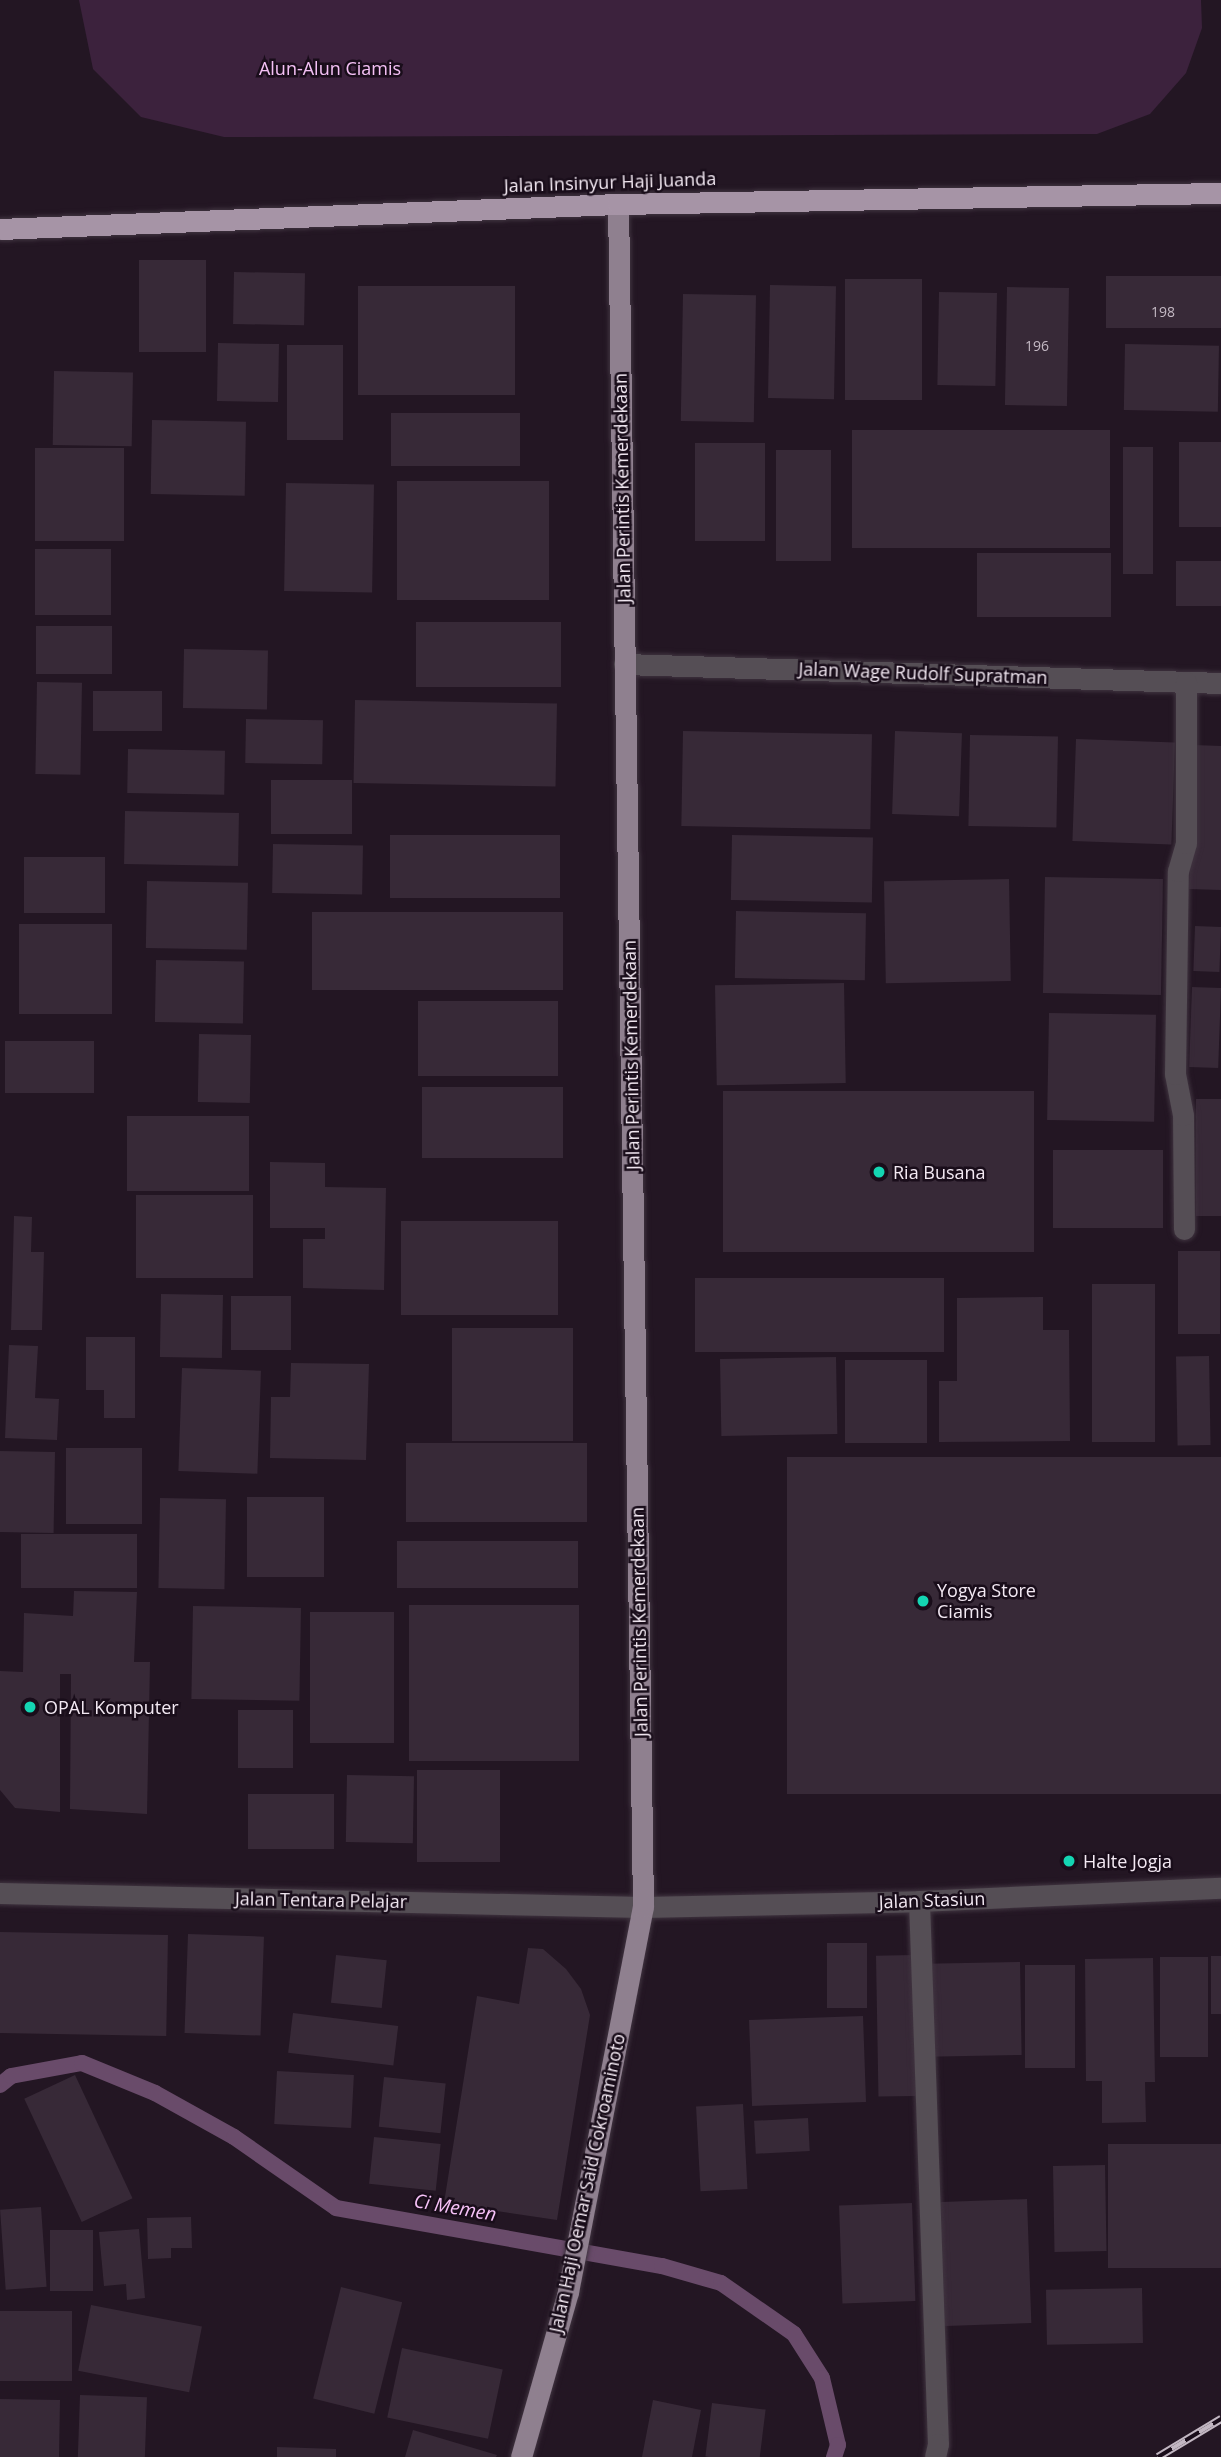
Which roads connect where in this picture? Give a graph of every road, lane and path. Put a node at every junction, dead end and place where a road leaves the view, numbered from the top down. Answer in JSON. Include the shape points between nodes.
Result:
{"nodes":[{"id":1,"x":1221,"y":193,"type":"edge"},
{"id":2,"x":618,"y":204,"type":"junction"},
{"id":3,"x":0,"y":229,"type":"edge"},
{"id":4,"x":624,"y":664,"type":"junction"},
{"id":5,"x":1186,"y":682,"type":"junction"},
{"id":6,"x":1221,"y":683,"type":"edge"},
{"id":7,"x":1184,"y":1229,"type":"dead end"},
{"id":8,"x":1221,"y":1888,"type":"edge"},
{"id":9,"x":0,"y":1893,"type":"edge"},
{"id":10,"x":919,"y":1901,"type":"junction"},
{"id":11,"x":643,"y":1907,"type":"junction"},
{"id":12,"x":520,"y":2457,"type":"edge"},
{"id":13,"x":935,"y":2457,"type":"edge"}],
"edges":[{"from":1,"to":2,"type":"highway","name":"Jalan Insinyur Haji Juanda"},
{"from":2,"to":3,"type":"highway","name":"Jalan Insinyur Haji Juanda"},
{"from":2,"to":4,"type":"main road","name":"Jalan Perintis Kemerdekaan"},
{"from":4,"to":5,"type":"street","name":"Jalan Wage Rudolf Supratman"},
{"from":4,"to":11,"type":"main road","name":"Jalan Perintis Kemerdekaan"},
{"from":5,"to":6,"type":"street","name":"Jalan Wage Rudolf Supratman"},
{"from":5,"to":7,"type":"street","via":[[1186,843],[1178,871],[1175,1074],[1183,1115]]},
{"from":8,"to":10,"type":"street","name":"Jalan Stasiun"},
{"from":9,"to":11,"type":"street","name":"Jalan Tentara Pelajar"},
{"from":10,"to":11,"type":"street","name":"Jalan Stasiun"},
{"from":10,"to":13,"type":"street"},
{"from":11,"to":12,"type":"main road","name":"Jalan Haji Oemar Said Cokroaminoto","via":[[568,2292]]}]}
